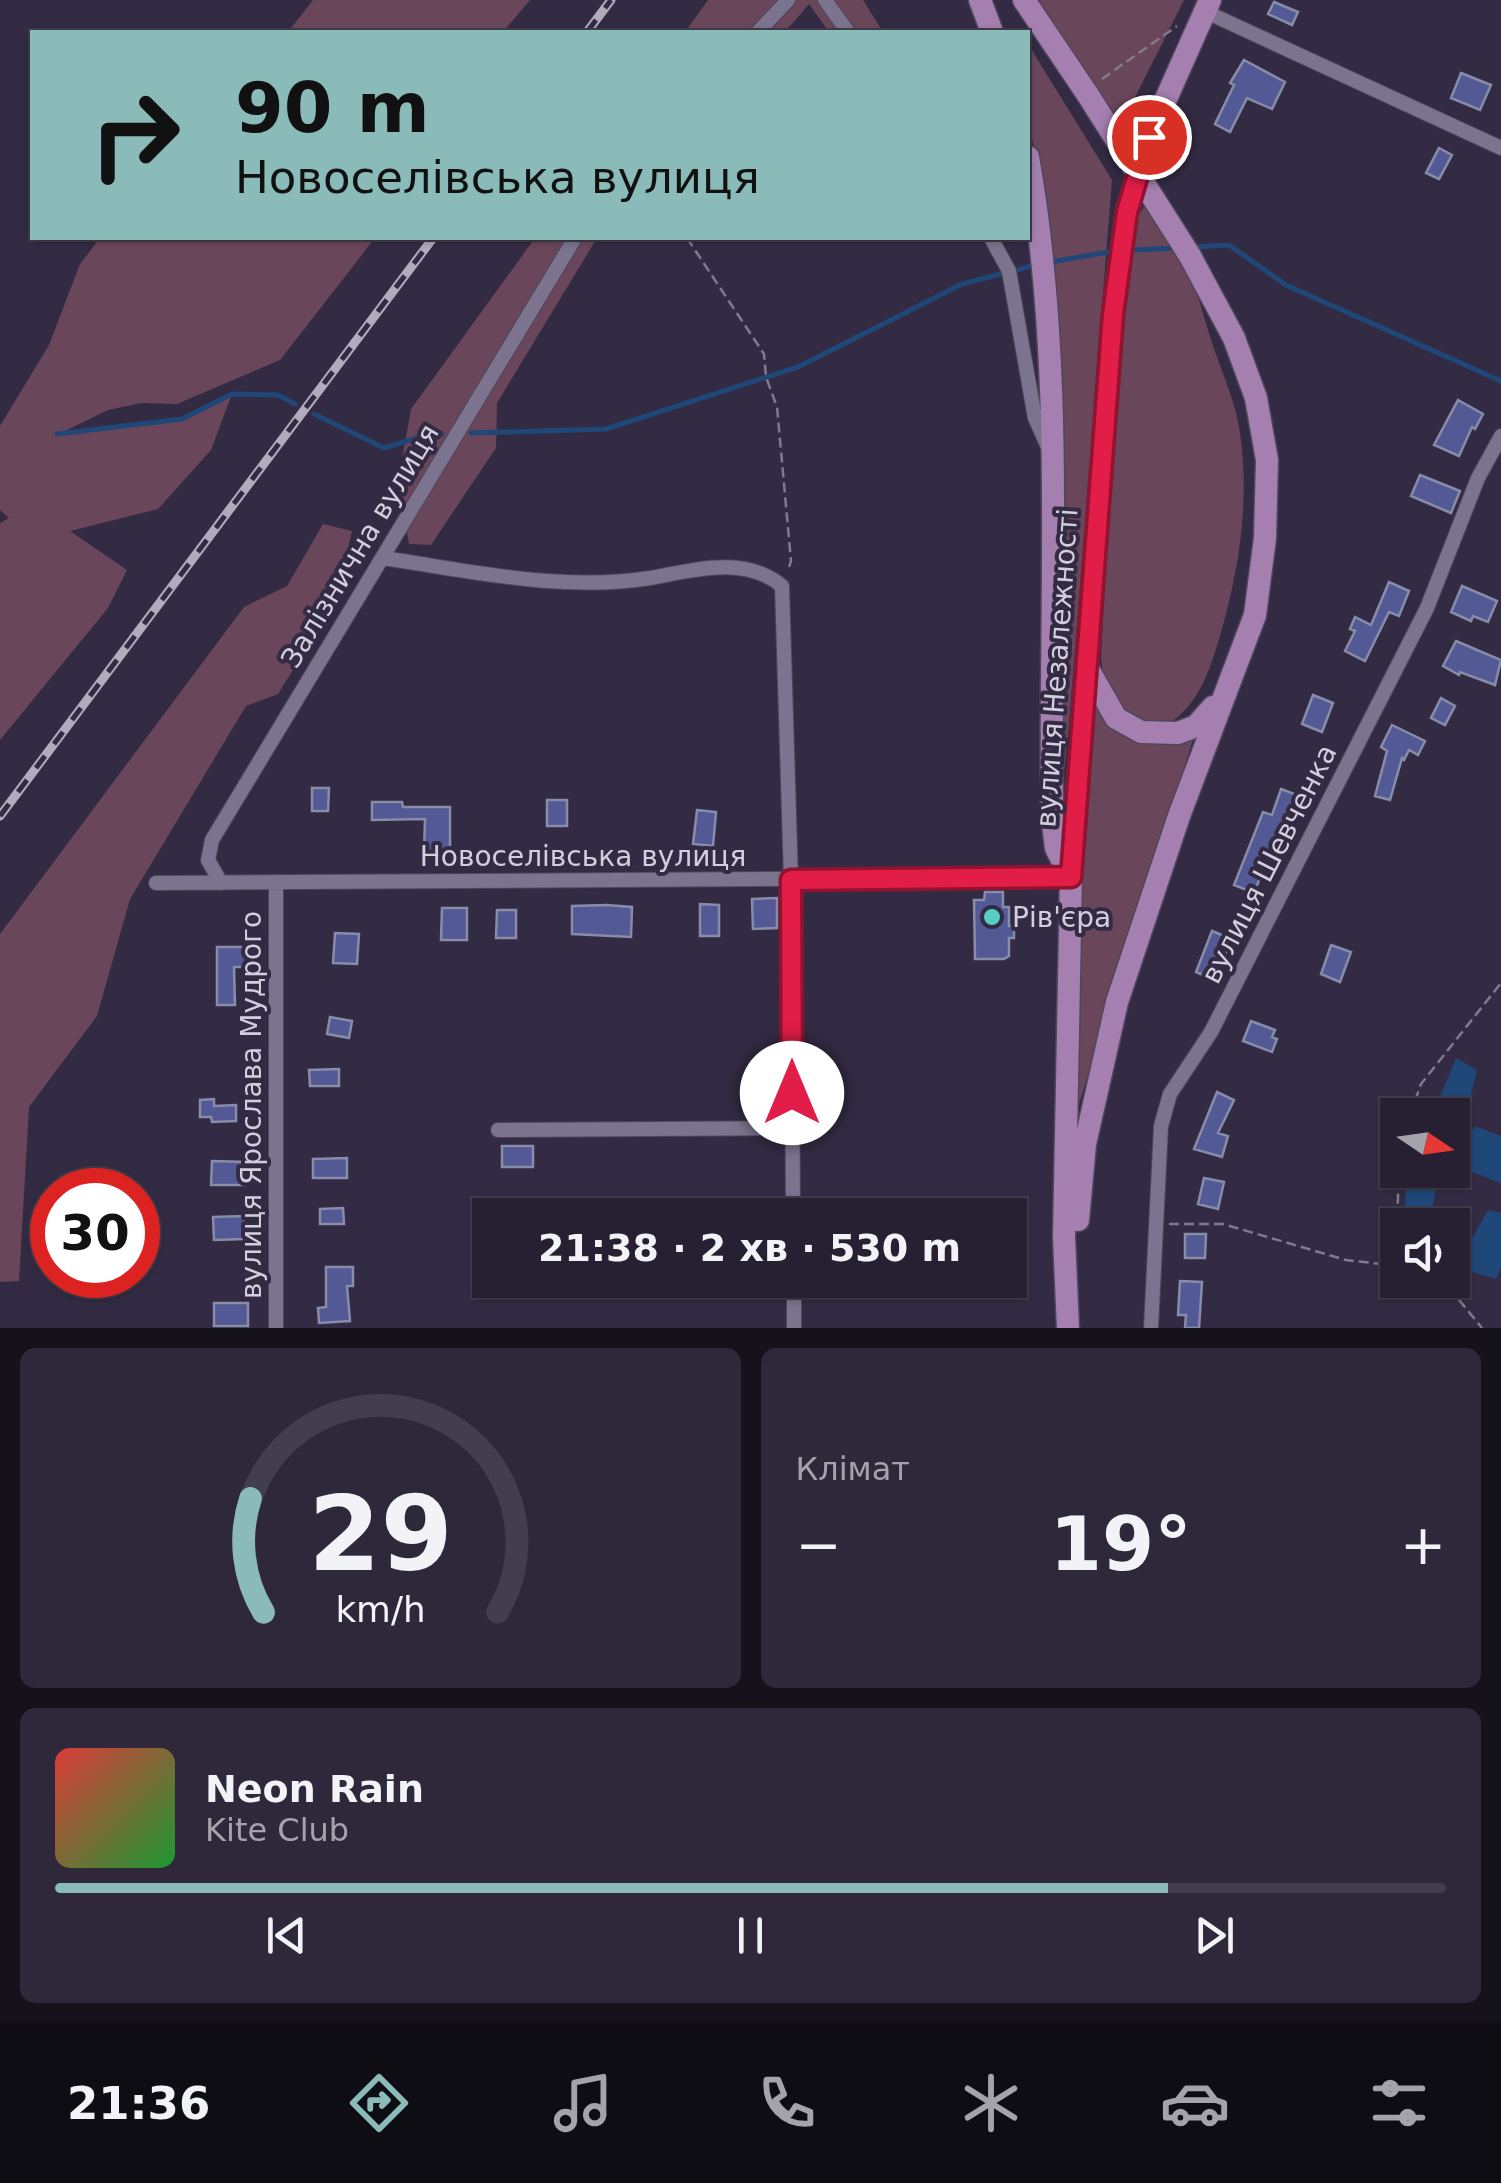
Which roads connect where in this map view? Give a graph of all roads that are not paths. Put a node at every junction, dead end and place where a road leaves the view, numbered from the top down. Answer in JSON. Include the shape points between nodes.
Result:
{"nodes":[{"id":1,"x":788,"y":0,"type":"edge"},
{"id":2,"x":825,"y":0,"type":"edge"},
{"id":3,"x":980,"y":0,"type":"edge"},
{"id":4,"x":1024,"y":0,"type":"edge"},
{"id":5,"x":1207,"y":5,"type":"edge"},
{"id":6,"x":760,"y":30,"type":"edge"},
{"id":7,"x":847,"y":30,"type":"edge"},
{"id":8,"x":991,"y":30,"type":"edge"},
{"id":9,"x":1501,"y":148,"type":"edge"},
{"id":10,"x":1030,"y":174,"type":"edge"},
{"id":11,"x":574,"y":240,"type":"edge"},
{"id":12,"x":992,"y":240,"type":"edge"},
{"id":13,"x":1501,"y":436,"type":"edge"},
{"id":14,"x":1050,"y":452,"type":"junction"},
{"id":15,"x":383,"y":558,"type":"junction"},
{"id":16,"x":1087,"y":668,"type":"junction"},
{"id":17,"x":1222,"y":697,"type":"junction"},
{"id":18,"x":1071,"y":877,"type":"junction"},
{"id":19,"x":791,"y":880,"type":"junction"},
{"id":20,"x":221,"y":882,"type":"junction"},
{"id":21,"x":276,"y":882,"type":"junction"},
{"id":22,"x":156,"y":883,"type":"dead end"},
{"id":23,"x":793,"y":1128,"type":"junction"},
{"id":24,"x":498,"y":1130,"type":"dead end"},
{"id":25,"x":794,"y":1198,"type":"edge"},
{"id":26,"x":794,"y":1298,"type":"edge"},
{"id":27,"x":276,"y":1328,"type":"edge"},
{"id":28,"x":794,"y":1328,"type":"edge"},
{"id":29,"x":1068,"y":1328,"type":"edge"},
{"id":30,"x":1151,"y":1328,"type":"edge"}],
"edges":[{"from":1,"to":6,"type":"street"},
{"from":2,"to":7,"type":"street"},
{"from":3,"to":8,"type":"main road"},
{"from":4,"to":17,"type":"main road","bridge":true,"via":[[1190,256],[1234,338],[1256,398],[1267,460],[1265,538],[1255,615]]},
{"from":5,"to":9,"type":"street"},
{"from":5,"to":16,"type":"main road","name":"вулиця Незалежності","via":[[1149,137],[1127,212],[1113,314]]},
{"from":10,"to":14,"type":"main road","via":[[1044,290]]},
{"from":11,"to":15,"type":"street","name":"Залізнична вулиця"},
{"from":12,"to":14,"type":"street","via":[[1009,271],[1035,418]]},
{"from":13,"to":30,"type":"street","name":"вулиця Шевченка","via":[[1427,608],[1211,1032],[1170,1094],[1160,1126]]},
{"from":14,"to":18,"type":"main road","via":[[1052,814],[1056,848]]},
{"from":15,"to":19,"type":"street","via":[[549,583],[647,578],[704,566],[766,573],[782,586]]},
{"from":15,"to":20,"type":"street","name":"Залізнична вулиця","via":[[212,840],[208,860]]},
{"from":16,"to":17,"type":"main road","via":[[1116,718],[1141,732],[1164,735],[1196,726]]},
{"from":16,"to":18,"type":"main road","name":"вулиця Незалежності"},
{"from":17,"to":29,"type":"main road","via":[[1117,1002],[1085,1144]]},
{"from":18,"to":19,"type":"street","name":"Новоселівська вулиця"},
{"from":18,"to":29,"type":"main road","name":"вулиця Незалежності"},
{"from":19,"to":21,"type":"street","name":"Новоселівська вулиця"},
{"from":19,"to":23,"type":"street"},
{"from":20,"to":21,"type":"street","name":"Новоселівська вулиця"},
{"from":20,"to":22,"type":"street","name":"Новоселівська вулиця"},
{"from":21,"to":27,"type":"street","name":"вулиця Ярослава Мудрого"},
{"from":23,"to":24,"type":"street"},
{"from":23,"to":25,"type":"street"},
{"from":26,"to":28,"type":"street"}]}
